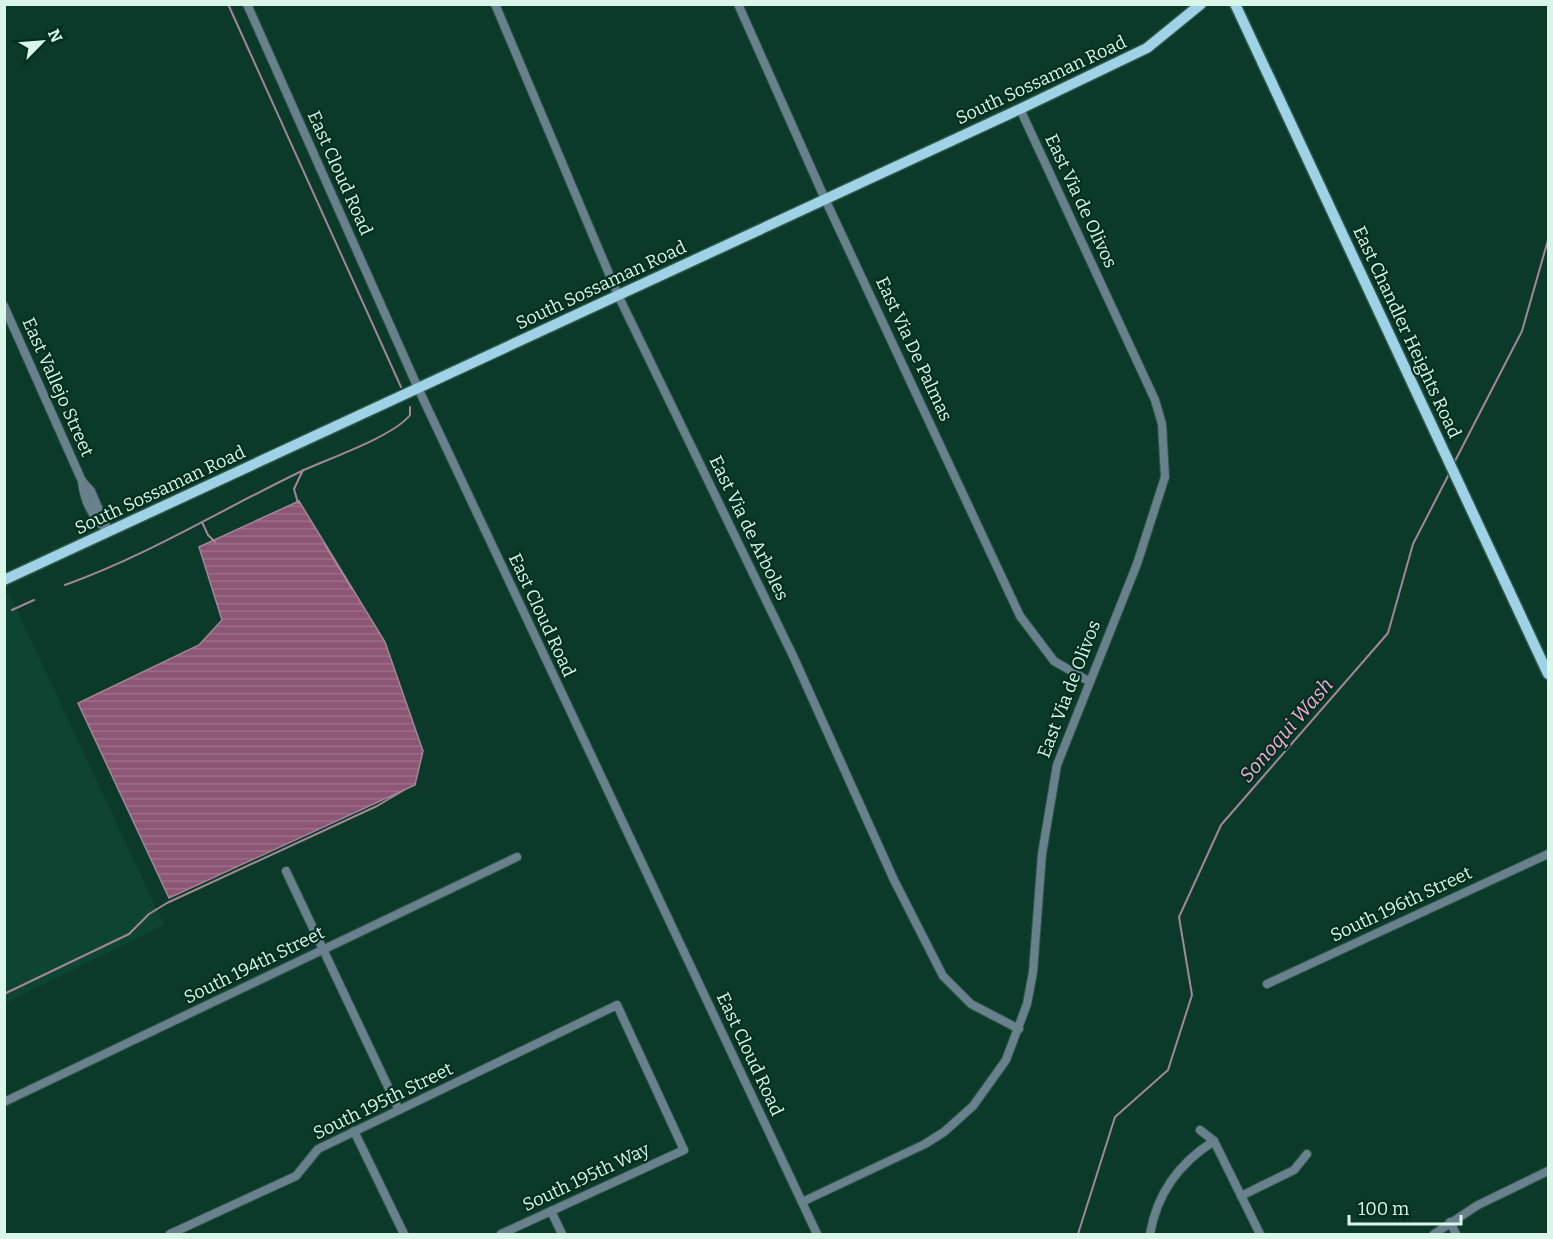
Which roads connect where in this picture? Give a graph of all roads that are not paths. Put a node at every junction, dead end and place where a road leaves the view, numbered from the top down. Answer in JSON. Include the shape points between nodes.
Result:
{"nodes":[{"id":1,"x":247,"y":4,"type":"edge"},
{"id":2,"x":495,"y":4,"type":"edge"},
{"id":3,"x":738,"y":4,"type":"edge"},
{"id":4,"x":1201,"y":4,"type":"edge"},
{"id":5,"x":1235,"y":4,"type":"edge"},
{"id":6,"x":1020,"y":109,"type":"junction"},
{"id":7,"x":825,"y":199,"type":"junction"},
{"id":8,"x":618,"y":295,"type":"junction"},
{"id":9,"x":4,"y":306,"type":"edge"},
{"id":10,"x":418,"y":388,"type":"junction"},
{"id":11,"x":108,"y":531,"type":"junction"},
{"id":12,"x":4,"y":580,"type":"edge"},
{"id":13,"x":1548,"y":674,"type":"edge"},
{"id":14,"x":1090,"y":682,"type":"junction"},
{"id":15,"x":1548,"y":854,"type":"edge"},
{"id":16,"x":517,"y":857,"type":"dead end"},
{"id":17,"x":286,"y":871,"type":"dead end"},
{"id":18,"x":323,"y":950,"type":"junction"},
{"id":19,"x":1268,"y":984,"type":"dead end"},
{"id":20,"x":1019,"y":1029,"type":"junction"},
{"id":21,"x":4,"y":1102,"type":"edge"},
{"id":22,"x":399,"y":1110,"type":"junction"},
{"id":23,"x":1200,"y":1130,"type":"dead end"},
{"id":24,"x":354,"y":1131,"type":"junction"},
{"id":25,"x":1215,"y":1141,"type":"junction"},
{"id":26,"x":684,"y":1150,"type":"joint"},
{"id":27,"x":1307,"y":1154,"type":"dead end"},
{"id":28,"x":1548,"y":1171,"type":"edge"},
{"id":29,"x":1241,"y":1196,"type":"junction"},
{"id":30,"x":802,"y":1202,"type":"junction"},
{"id":31,"x":551,"y":1211,"type":"junction"},
{"id":32,"x":1450,"y":1222,"type":"junction"},
{"id":33,"x":176,"y":1233,"type":"edge"},
{"id":34,"x":404,"y":1234,"type":"edge"},
{"id":35,"x":501,"y":1234,"type":"edge"},
{"id":36,"x":562,"y":1234,"type":"edge"},
{"id":37,"x":817,"y":1234,"type":"edge"},
{"id":38,"x":1150,"y":1234,"type":"edge"},
{"id":39,"x":1260,"y":1234,"type":"edge"},
{"id":40,"x":1434,"y":1234,"type":"edge"},
{"id":41,"x":1456,"y":1234,"type":"edge"}],
"edges":[{"from":1,"to":10,"type":"street","name":"East Cloud Road"},
{"from":2,"to":8,"type":"street","name":"East Via de Arboles"},
{"from":3,"to":7,"type":"street","name":"East Via De Palmas"},
{"from":4,"to":6,"type":"main road","name":"South Sossaman Road","via":[[1147,48]]},
{"from":5,"to":13,"type":"main road","name":"East Chandler Heights Road"},
{"from":6,"to":7,"type":"main road","name":"South Sossaman Road"},
{"from":6,"to":14,"type":"street","name":"East Via de Olivos","via":[[1155,400],[1162,424],[1165,477],[1137,564]]},
{"from":7,"to":8,"type":"main road","name":"South Sossaman Road"},
{"from":7,"to":14,"type":"street","name":"East Via De Palmas","via":[[1020,616],[1054,661]]},
{"from":8,"to":10,"type":"main road","name":"South Sossaman Road"},
{"from":8,"to":20,"type":"street","name":"East Via de Arboles","via":[[943,976],[971,1004]]},
{"from":9,"to":11,"type":"street","name":"East Vallejo Street","via":[[82,480],[83,495],[94,518]]},
{"from":10,"to":11,"type":"main road","name":"South Sossaman Road"},
{"from":10,"to":30,"type":"street","name":"East Cloud Road"},
{"from":11,"to":12,"type":"main road","name":"South Sossaman Road"},
{"from":14,"to":20,"type":"street","name":"East Via de Olivos","via":[[1057,765],[1042,854],[1033,972]]},
{"from":15,"to":19,"type":"street","name":"South 196th Street"},
{"from":16,"to":18,"type":"street","name":"South 194th Street"},
{"from":17,"to":18,"type":"street"},
{"from":18,"to":21,"type":"street","name":"South 194th Street"},
{"from":18,"to":22,"type":"street"},
{"from":20,"to":30,"type":"street","name":"East Via de Olivos","via":[[990,1085],[944,1132]]},
{"from":22,"to":24,"type":"street","name":"South 195th Street"},
{"from":22,"to":26,"type":"street","name":"South 195th Street","via":[[617,1005]]},
{"from":23,"to":25,"type":"street"},
{"from":24,"to":33,"type":"street","name":"South 195th Street","via":[[318,1149],[296,1176]]},
{"from":24,"to":34,"type":"street"},
{"from":25,"to":29,"type":"street"},
{"from":25,"to":38,"type":"street","via":[[1188,1160],[1164,1190]]},
{"from":26,"to":31,"type":"street","name":"South 195th Way"},
{"from":27,"to":29,"type":"street","via":[[1294,1170]]},
{"from":28,"to":32,"type":"street"},
{"from":29,"to":39,"type":"street"},
{"from":30,"to":37,"type":"street","name":"East Cloud Road"},
{"from":31,"to":35,"type":"street","name":"South 195th Way"},
{"from":31,"to":36,"type":"street"},
{"from":32,"to":40,"type":"street"},
{"from":32,"to":41,"type":"street"}]}
